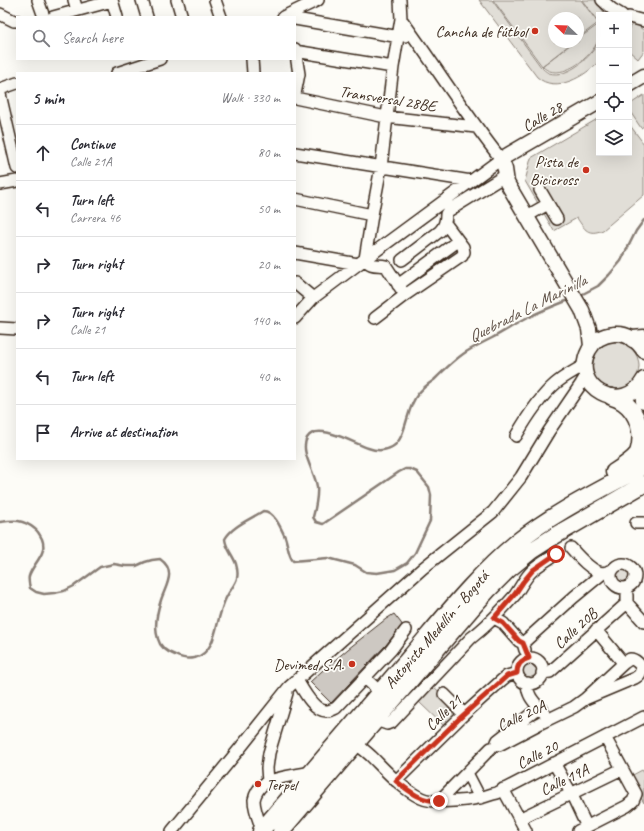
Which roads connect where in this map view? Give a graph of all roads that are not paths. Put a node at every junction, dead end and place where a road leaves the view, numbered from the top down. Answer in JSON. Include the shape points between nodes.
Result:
{"nodes":[{"id":1,"x":38,"y":0,"type":"edge"},
{"id":2,"x":112,"y":0,"type":"edge"},
{"id":3,"x":142,"y":0,"type":"edge"},
{"id":4,"x":176,"y":0,"type":"edge"},
{"id":5,"x":215,"y":0,"type":"edge"},
{"id":6,"x":318,"y":0,"type":"edge"},
{"id":7,"x":400,"y":0,"type":"edge"},
{"id":8,"x":602,"y":0,"type":"edge"},
{"id":9,"x":76,"y":5,"type":"edge"},
{"id":10,"x":617,"y":12,"type":"edge"},
{"id":11,"x":0,"y":14,"type":"edge"},
{"id":12,"x":44,"y":16,"type":"edge"},
{"id":13,"x":55,"y":16,"type":"edge"},
{"id":14,"x":117,"y":16,"type":"edge"},
{"id":15,"x":148,"y":16,"type":"edge"},
{"id":16,"x":182,"y":16,"type":"edge"},
{"id":17,"x":221,"y":16,"type":"edge"},
{"id":18,"x":291,"y":16,"type":"edge"},
{"id":19,"x":296,"y":18,"type":"edge"},
{"id":20,"x":632,"y":18,"type":"edge"},
{"id":21,"x":400,"y":19,"type":"junction"},
{"id":22,"x":16,"y":21,"type":"edge"},
{"id":23,"x":644,"y":21,"type":"edge"},
{"id":24,"x":398,"y":36,"type":"junction"},
{"id":25,"x":418,"y":42,"type":"junction"},
{"id":26,"x":296,"y":50,"type":"edge"},
{"id":27,"x":296,"y":56,"type":"edge"},
{"id":28,"x":154,"y":60,"type":"edge"},
{"id":29,"x":252,"y":60,"type":"edge"},
{"id":30,"x":132,"y":64,"type":"edge"},
{"id":31,"x":393,"y":67,"type":"junction"},
{"id":32,"x":119,"y":72,"type":"edge"},
{"id":33,"x":251,"y":72,"type":"edge"},
{"id":34,"x":644,"y":76,"type":"edge"},
{"id":35,"x":16,"y":83,"type":"edge"},
{"id":36,"x":631,"y":84,"type":"edge"},
{"id":37,"x":0,"y":89,"type":"edge"},
{"id":38,"x":296,"y":89,"type":"edge"},
{"id":39,"x":0,"y":94,"type":"edge"},
{"id":40,"x":296,"y":98,"type":"edge"},
{"id":41,"x":596,"y":104,"type":"edge"},
{"id":42,"x":386,"y":117,"type":"junction"},
{"id":43,"x":476,"y":126,"type":"junction"},
{"id":44,"x":296,"y":153,"type":"edge"},
{"id":45,"x":501,"y":159,"type":"junction"},
{"id":46,"x":16,"y":164,"type":"edge"},
{"id":47,"x":381,"y":167,"type":"junction"},
{"id":48,"x":506,"y":175,"type":"junction"},
{"id":49,"x":16,"y":181,"type":"edge"},
{"id":50,"x":471,"y":181,"type":"junction"},
{"id":51,"x":0,"y":184,"type":"edge"},
{"id":52,"x":540,"y":190,"type":"dead end"},
{"id":53,"x":296,"y":200,"type":"edge"},
{"id":54,"x":548,"y":204,"type":"junction"},
{"id":55,"x":372,"y":215,"type":"junction"},
{"id":56,"x":527,"y":216,"type":"junction"},
{"id":57,"x":557,"y":219,"type":"dead end"},
{"id":58,"x":445,"y":223,"type":"junction"},
{"id":59,"x":458,"y":241,"type":"junction"},
{"id":60,"x":296,"y":253,"type":"edge"},
{"id":61,"x":402,"y":260,"type":"dead end"},
{"id":62,"x":362,"y":262,"type":"junction"},
{"id":63,"x":296,"y":284,"type":"edge"},
{"id":64,"x":398,"y":285,"type":"junction"},
{"id":65,"x":406,"y":295,"type":"junction"},
{"id":66,"x":314,"y":298,"type":"junction"},
{"id":67,"x":580,"y":307,"type":"junction"},
{"id":68,"x":296,"y":317,"type":"edge"},
{"id":69,"x":375,"y":318,"type":"dead end"},
{"id":70,"x":0,"y":328,"type":"edge"},
{"id":71,"x":16,"y":329,"type":"edge"},
{"id":72,"x":609,"y":334,"type":"junction"},
{"id":73,"x":639,"y":338,"type":"edge"},
{"id":74,"x":591,"y":346,"type":"junction"},
{"id":75,"x":644,"y":351,"type":"edge"},
{"id":76,"x":585,"y":370,"type":"junction"},
{"id":77,"x":644,"y":379,"type":"edge"},
{"id":78,"x":644,"y":383,"type":"edge"},
{"id":79,"x":612,"y":397,"type":"junction"},
{"id":80,"x":644,"y":401,"type":"edge"},
{"id":81,"x":516,"y":436,"type":"dead end"},
{"id":82,"x":644,"y":466,"type":"edge"},
{"id":83,"x":644,"y":484,"type":"edge"},
{"id":84,"x":569,"y":507,"type":"junction"},
{"id":85,"x":571,"y":548,"type":"dead end"},
{"id":86,"x":556,"y":554,"type":"dead end"},
{"id":87,"x":607,"y":572,"type":"junction"},
{"id":88,"x":626,"y":587,"type":"junction"},
{"id":89,"x":628,"y":602,"type":"junction"},
{"id":90,"x":642,"y":617,"type":"edge"},
{"id":91,"x":494,"y":618,"type":"junction"},
{"id":92,"x":406,"y":630,"type":"dead end"},
{"id":93,"x":596,"y":630,"type":"junction"},
{"id":94,"x":523,"y":643,"type":"junction"},
{"id":95,"x":529,"y":658,"type":"junction"},
{"id":96,"x":622,"y":665,"type":"junction"},
{"id":97,"x":517,"y":673,"type":"junction"},
{"id":98,"x":542,"y":673,"type":"junction"},
{"id":99,"x":365,"y":678,"type":"junction"},
{"id":100,"x":632,"y":679,"type":"junction"},
{"id":101,"x":528,"y":683,"type":"junction"},
{"id":102,"x":293,"y":684,"type":"junction"},
{"id":103,"x":380,"y":692,"type":"junction"},
{"id":104,"x":444,"y":694,"type":"dead end"},
{"id":105,"x":585,"y":699,"type":"junction"},
{"id":106,"x":540,"y":707,"type":"junction"},
{"id":107,"x":464,"y":714,"type":"junction"},
{"id":108,"x":644,"y":717,"type":"edge"},
{"id":109,"x":550,"y":719,"type":"junction"},
{"id":110,"x":376,"y":720,"type":"junction"},
{"id":111,"x":605,"y":737,"type":"junction"},
{"id":112,"x":356,"y":743,"type":"junction"},
{"id":113,"x":491,"y":748,"type":"dead end"},
{"id":114,"x":554,"y":764,"type":"junction"},
{"id":115,"x":622,"y":769,"type":"junction"},
{"id":116,"x":312,"y":772,"type":"junction"},
{"id":117,"x":466,"y":773,"type":"junction"},
{"id":118,"x":396,"y":781,"type":"junction"},
{"id":119,"x":268,"y":782,"type":"junction"},
{"id":120,"x":319,"y":787,"type":"junction"},
{"id":121,"x":503,"y":789,"type":"junction"},
{"id":122,"x":571,"y":793,"type":"junction"},
{"id":123,"x":480,"y":798,"type":"junction"},
{"id":124,"x":439,"y":801,"type":"junction"},
{"id":125,"x":519,"y":819,"type":"junction"},
{"id":126,"x":583,"y":829,"type":"edge"},
{"id":127,"x":172,"y":831,"type":"edge"},
{"id":128,"x":261,"y":831,"type":"edge"},
{"id":129,"x":281,"y":831,"type":"edge"},
{"id":130,"x":291,"y":831,"type":"edge"},
{"id":131,"x":526,"y":831,"type":"edge"}],
"edges":[{"from":1,"to":12,"type":"street"},
{"from":2,"to":9,"type":"street"},
{"from":2,"to":14,"type":"street"},
{"from":3,"to":15,"type":"street"},
{"from":4,"to":16,"type":"street"},
{"from":5,"to":17,"type":"street"},
{"from":6,"to":18,"type":"street"},
{"from":7,"to":21,"type":"street"},
{"from":8,"to":10,"type":"street"},
{"from":9,"to":13,"type":"street"},
{"from":11,"to":22,"type":"street"},
{"from":19,"to":24,"type":"street"},
{"from":20,"to":23,"type":"street"},
{"from":21,"to":24,"type":"street"},
{"from":21,"to":25,"type":"street"},
{"from":24,"to":25,"type":"street","via":[[406,36]]},
{"from":24,"to":31,"type":"street"},
{"from":25,"to":43,"type":"street"},
{"from":26,"to":31,"type":"street"},
{"from":27,"to":38,"type":"street","via":[[299,74]]},
{"from":28,"to":30,"type":"street"},
{"from":29,"to":33,"type":"street"},
{"from":30,"to":32,"type":"street"},
{"from":31,"to":42,"type":"street"},
{"from":34,"to":36,"type":"main road"},
{"from":35,"to":37,"type":"street"},
{"from":39,"to":46,"type":"street"},
{"from":40,"to":42,"type":"street","name":"Transversal 28BE"},
{"from":41,"to":45,"type":"main road","name":"Calle 28"},
{"from":42,"to":43,"type":"street","name":"Transversal 28BE"},
{"from":42,"to":47,"type":"street"},
{"from":43,"to":45,"type":"street"},
{"from":44,"to":47,"type":"street"},
{"from":45,"to":48,"type":"main road"},
{"from":45,"to":50,"type":"street"},
{"from":47,"to":50,"type":"street"},
{"from":47,"to":55,"type":"street"},
{"from":48,"to":56,"type":"main road"},
{"from":48,"to":58,"type":"street","via":[[448,211]]},
{"from":49,"to":51,"type":"street"},
{"from":50,"to":62,"type":"street"},
{"from":52,"to":54,"type":"street"},
{"from":53,"to":55,"type":"street"},
{"from":54,"to":56,"type":"street"},
{"from":54,"to":57,"type":"street"},
{"from":55,"to":62,"type":"street"},
{"from":56,"to":67,"type":"main road"},
{"from":58,"to":59,"type":"street"},
{"from":58,"to":61,"type":"street","via":[[440,231]]},
{"from":59,"to":64,"type":"street"},
{"from":59,"to":65,"type":"street","via":[[463,247],[462,256]]},
{"from":60,"to":62,"type":"street"},
{"from":62,"to":64,"type":"street","via":[[386,266]]},
{"from":62,"to":66,"type":"street"},
{"from":63,"to":66,"type":"street"},
{"from":64,"to":65,"type":"street"},
{"from":65,"to":69,"type":"street"},
{"from":66,"to":68,"type":"street"},
{"from":67,"to":72,"type":"main road"},
{"from":67,"to":74,"type":"main road","via":[[589,329]]},
{"from":70,"to":71,"type":"street"},
{"from":72,"to":73,"type":"main road"},
{"from":72,"to":74,"type":"main road"},
{"from":73,"to":75,"type":"main road","via":[[639,344]]},
{"from":74,"to":76,"type":"main road","via":[[586,355]]},
{"from":76,"to":79,"type":"main road","via":[[590,384],[596,390]]},
{"from":76,"to":81,"type":"street","via":[[556,383],[542,397]]},
{"from":76,"to":102,"type":"street","via":[[581,384],[521,477],[493,512],[423,568]]},
{"from":77,"to":79,"type":"main road","via":[[628,394]]},
{"from":78,"to":80,"type":"highway"},
{"from":79,"to":84,"type":"highway","via":[[628,406],[639,420],[643,433],[641,447],[633,459]]},
{"from":82,"to":84,"type":"highway","name":"Autopista Medellín - Bogotá"},
{"from":83,"to":110,"type":"highway","name":"Autopista Medellín - Bogotá","via":[[556,535],[508,570]]},
{"from":84,"to":103,"type":"highway","name":"Autopista Medellín - Bogotá","via":[[539,525],[495,561],[458,600]]},
{"from":85,"to":87,"type":"street","via":[[580,559],[596,570]]},
{"from":86,"to":91,"type":"street","via":[[533,570]]},
{"from":87,"to":88,"type":"street","via":[[615,585]]},
{"from":87,"to":88,"type":"street","via":[[617,565],[628,565],[634,579]]},
{"from":87,"to":94,"type":"street","via":[[574,597]]},
{"from":88,"to":89,"type":"street"},
{"from":89,"to":90,"type":"street"},
{"from":89,"to":93,"type":"street","name":"Calle 20B"},
{"from":91,"to":94,"type":"street","via":[[503,623]]},
{"from":91,"to":110,"type":"street","via":[[471,638],[392,722],[387,724]]},
{"from":92,"to":99,"type":"street"},
{"from":93,"to":96,"type":"street"},
{"from":93,"to":98,"type":"street","name":"Calle 20B","via":[[550,672]]},
{"from":94,"to":95,"type":"street"},
{"from":95,"to":97,"type":"street","via":[[520,663]]},
{"from":95,"to":98,"type":"street","via":[[538,661]]},
{"from":96,"to":100,"type":"street"},
{"from":96,"to":100,"type":"street","via":[[632,659],[640,666],[640,674]]},
{"from":96,"to":105,"type":"street","name":"Calle 20A"},
{"from":97,"to":101,"type":"street","via":[[521,680]]},
{"from":97,"to":107,"type":"street","name":"Calle 21","via":[[507,676]]},
{"from":98,"to":101,"type":"street","via":[[538,680]]},
{"from":99,"to":102,"type":"street","via":[[336,708],[328,711],[314,706]]},
{"from":99,"to":103,"type":"street"},
{"from":100,"to":105,"type":"street","name":"Calle 20A"},
{"from":101,"to":106,"type":"street","via":[[529,694]]},
{"from":102,"to":119,"type":"street","via":[[270,753]]},
{"from":102,"to":127,"type":"street"},
{"from":103,"to":116,"type":"highway","name":"Autopista Medellín - Bogotá"},
{"from":104,"to":107,"type":"street"},
{"from":105,"to":109,"type":"street","name":"Calle 20A"},
{"from":106,"to":109,"type":"street"},
{"from":106,"to":109,"type":"street","name":"Calle 20A","via":[[498,740],[498,744],[501,745]]},
{"from":107,"to":118,"type":"street","name":"Calle 21"},
{"from":108,"to":111,"type":"street","name":"Calle 20"},
{"from":110,"to":112,"type":"highway","name":"Autopista Medellín - Bogotá"},
{"from":111,"to":114,"type":"street","name":"Calle 20"},
{"from":111,"to":115,"type":"street"},
{"from":112,"to":118,"type":"street","name":"Calle 20"},
{"from":112,"to":120,"type":"highway","name":"Autopista Medellín - Bogotá"},
{"from":113,"to":117,"type":"street","name":"Calle 20A"},
{"from":114,"to":121,"type":"street","name":"Calle 20"},
{"from":114,"to":122,"type":"street"},
{"from":115,"to":122,"type":"street","name":"Calle 19A"},
{"from":115,"to":126,"type":"street","via":[[636,794],[633,801]]},
{"from":116,"to":119,"type":"street"},
{"from":116,"to":128,"type":"highway","name":"Autopista Medellín - Bogotá"},
{"from":117,"to":123,"type":"street"},
{"from":117,"to":124,"type":"street","name":"Calle 20A"},
{"from":118,"to":124,"type":"street","name":"Calle 20","via":[[423,799]]},
{"from":119,"to":128,"type":"street","via":[[260,787],[254,798]]},
{"from":120,"to":129,"type":"highway","name":"Autopista Medellín - Bogotá"},
{"from":120,"to":130,"type":"street","via":[[320,794]]},
{"from":121,"to":123,"type":"street","name":"Calle 20"},
{"from":121,"to":125,"type":"street"},
{"from":122,"to":125,"type":"street","name":"Calle 19A"},
{"from":122,"to":126,"type":"street"},
{"from":123,"to":124,"type":"street","name":"Calle 20"},
{"from":125,"to":131,"type":"street"}]}
